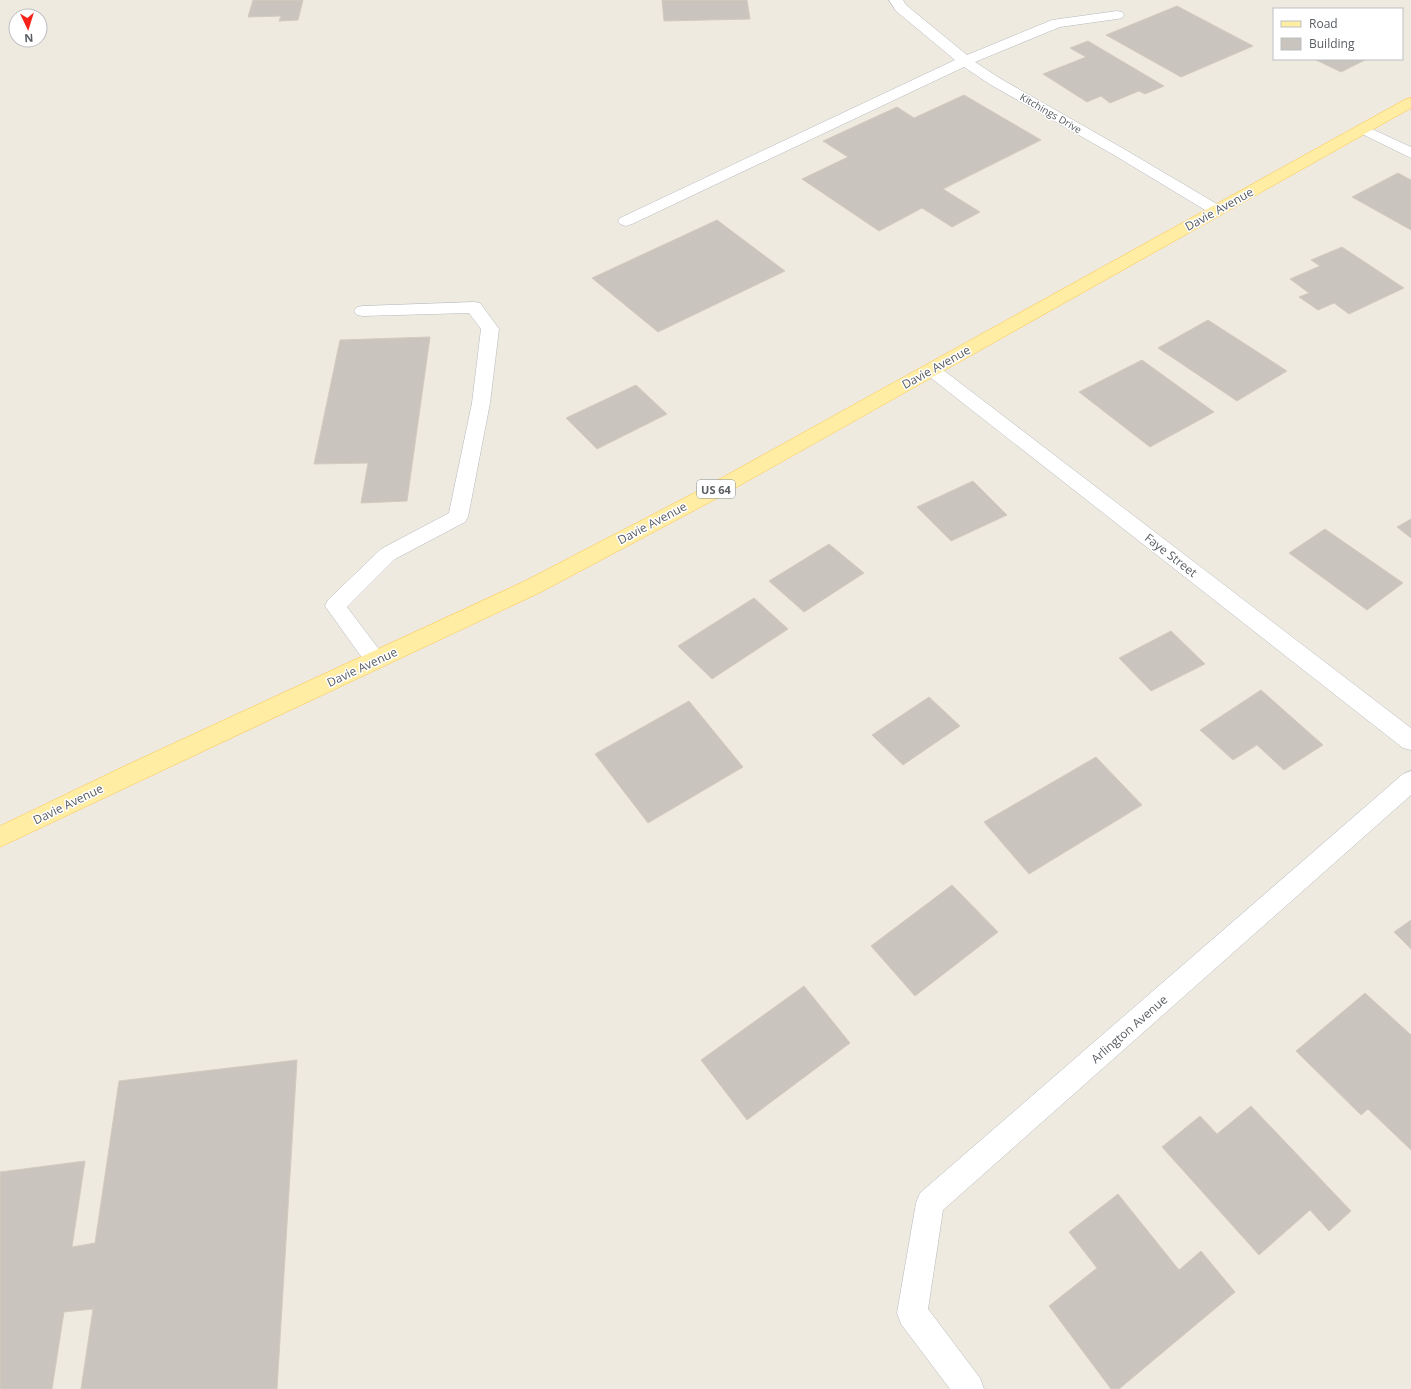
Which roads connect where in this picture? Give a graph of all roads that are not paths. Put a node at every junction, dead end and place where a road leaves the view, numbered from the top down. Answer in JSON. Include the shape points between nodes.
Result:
{"nodes":[{"id":1,"x":896,"y":0,"type":"edge"},
{"id":2,"x":1117,"y":15,"type":"dead end"},
{"id":3,"x":965,"y":60,"type":"junction"},
{"id":4,"x":1411,"y":102,"type":"edge"},
{"id":5,"x":1363,"y":129,"type":"junction"},
{"id":6,"x":1411,"y":153,"type":"edge"},
{"id":7,"x":1216,"y":210,"type":"junction"},
{"id":8,"x":626,"y":221,"type":"dead end"},
{"id":9,"x":362,"y":311,"type":"dead end"},
{"id":10,"x":932,"y":370,"type":"junction"},
{"id":11,"x":376,"y":660,"type":"junction"},
{"id":12,"x":1411,"y":741,"type":"edge"},
{"id":13,"x":1411,"y":781,"type":"edge"},
{"id":14,"x":0,"y":837,"type":"edge"},
{"id":15,"x":969,"y":1389,"type":"edge"}],
"edges":[{"from":1,"to":3,"type":"street","name":"Kitchings Drive","via":[[901,8]]},
{"from":2,"to":3,"type":"street","via":[[1057,23]]},
{"from":3,"to":7,"type":"street","name":"Kitchings Drive","via":[[996,82]]},
{"from":3,"to":8,"type":"street"},
{"from":4,"to":5,"type":"main road","name":"Davie Avenue","number":"US 64"},
{"from":5,"to":6,"type":"street"},
{"from":5,"to":7,"type":"main road","name":"Davie Avenue","number":"US 64"},
{"from":7,"to":10,"type":"main road","name":"Davie Avenue","number":"US 64"},
{"from":9,"to":11,"type":"street","via":[[474,307],[490,328],[481,403],[458,517],[388,554],[336,606]]},
{"from":10,"to":11,"type":"main road","name":"Davie Avenue","number":"US 64","via":[[705,496],[532,587]]},
{"from":10,"to":12,"type":"street","name":"Faye Street"},
{"from":11,"to":14,"type":"main road","name":"Davie Avenue","number":"US 64"},
{"from":13,"to":15,"type":"street","name":"Arlington Avenue","via":[[930,1203],[912,1313]]}]}
